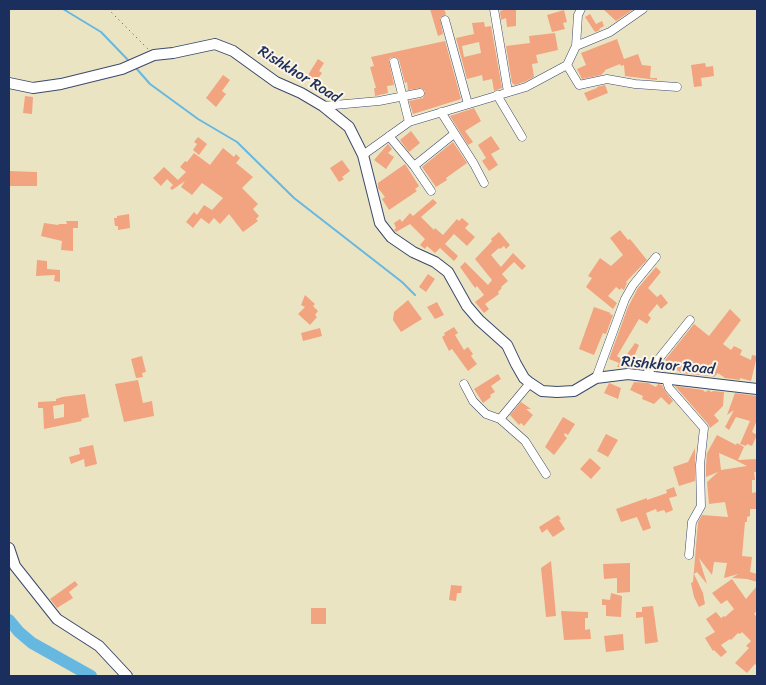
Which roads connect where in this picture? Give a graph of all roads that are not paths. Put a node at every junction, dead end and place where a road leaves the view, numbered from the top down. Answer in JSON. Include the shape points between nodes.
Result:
{"nodes":[{"id":1,"x":494,"y":9,"type":"edge"},
{"id":2,"x":581,"y":9,"type":"edge"},
{"id":3,"x":643,"y":9,"type":"edge"},
{"id":4,"x":445,"y":20,"type":"dead end"},
{"id":5,"x":576,"y":46,"type":"junction"},
{"id":6,"x":394,"y":62,"type":"dead end"},
{"id":7,"x":567,"y":65,"type":"junction"},
{"id":8,"x":9,"y":83,"type":"edge"},
{"id":9,"x":677,"y":87,"type":"dead end"},
{"id":10,"x":508,"y":92,"type":"junction"},
{"id":11,"x":420,"y":93,"type":"dead end"},
{"id":12,"x":497,"y":96,"type":"junction"},
{"id":13,"x":403,"y":97,"type":"junction"},
{"id":14,"x":468,"y":104,"type":"junction"},
{"id":15,"x":323,"y":106,"type":"junction"},
{"id":16,"x":441,"y":112,"type":"junction"},
{"id":17,"x":410,"y":122,"type":"junction"},
{"id":18,"x":454,"y":134,"type":"junction"},
{"id":19,"x":389,"y":136,"type":"junction"},
{"id":20,"x":522,"y":138,"type":"dead end"},
{"id":21,"x":363,"y":155,"type":"junction"},
{"id":22,"x":414,"y":166,"type":"junction"},
{"id":23,"x":484,"y":183,"type":"dead end"},
{"id":24,"x":431,"y":191,"type":"dead end"},
{"id":25,"x":656,"y":257,"type":"dead end"},
{"id":26,"x":690,"y":320,"type":"dead end"},
{"id":27,"x":645,"y":376,"type":"junction"},
{"id":28,"x":596,"y":378,"type":"junction"},
{"id":29,"x":666,"y":379,"type":"junction"},
{"id":30,"x":530,"y":383,"type":"junction"},
{"id":31,"x":464,"y":384,"type":"dead end"},
{"id":32,"x":757,"y":389,"type":"edge"},
{"id":33,"x":500,"y":419,"type":"junction"},
{"id":34,"x":546,"y":474,"type":"dead end"},
{"id":35,"x":9,"y":548,"type":"edge"},
{"id":36,"x":689,"y":555,"type":"dead end"},
{"id":37,"x":127,"y":676,"type":"edge"}],
"edges":[{"from":1,"to":10,"type":"street"},
{"from":2,"to":5,"type":"street"},
{"from":3,"to":5,"type":"street","via":[[610,32]]},
{"from":4,"to":14,"type":"street"},
{"from":5,"to":7,"type":"street"},
{"from":6,"to":13,"type":"street"},
{"from":7,"to":9,"type":"street","via":[[578,85],[607,79]]},
{"from":7,"to":10,"type":"street","via":[[526,88]]},
{"from":8,"to":15,"type":"street","name":"Rishkhor Road","via":[[33,88],[61,84],[122,69],[154,54],[215,44],[233,51],[276,82]]},
{"from":10,"to":12,"type":"street"},
{"from":11,"to":13,"type":"street"},
{"from":12,"to":14,"type":"street"},
{"from":12,"to":20,"type":"street"},
{"from":13,"to":15,"type":"street"},
{"from":13,"to":17,"type":"street"},
{"from":14,"to":16,"type":"street"},
{"from":15,"to":21,"type":"street","name":"Rishkhor Road","via":[[349,127]]},
{"from":16,"to":17,"type":"street"},
{"from":16,"to":18,"type":"street"},
{"from":17,"to":19,"type":"street"},
{"from":18,"to":22,"type":"street"},
{"from":18,"to":23,"type":"street"},
{"from":19,"to":21,"type":"street"},
{"from":19,"to":22,"type":"street"},
{"from":21,"to":30,"type":"street","name":"Rishkhor Road","via":[[380,223],[391,237],[448,272],[467,306],[507,345],[524,378]]},
{"from":22,"to":24,"type":"street"},
{"from":25,"to":28,"type":"street","via":[[625,299]]},
{"from":26,"to":27,"type":"street"},
{"from":27,"to":28,"type":"street","name":"Rishkhor Road","via":[[628,374]]},
{"from":27,"to":29,"type":"street","name":"Rishkhor Road"},
{"from":28,"to":30,"type":"street","name":"Rishkhor Road","via":[[574,391],[565,392],[542,390]]},
{"from":29,"to":32,"type":"street","name":"Rishkhor Road"},
{"from":29,"to":36,"type":"street","via":[[669,388],[704,428],[700,466],[701,506],[692,522]]},
{"from":30,"to":33,"type":"street"},
{"from":31,"to":33,"type":"street","via":[[473,402],[486,414]]},
{"from":33,"to":34,"type":"street","via":[[525,441]]},
{"from":35,"to":37,"type":"street","via":[[15,566],[57,619],[99,646]]}]}
